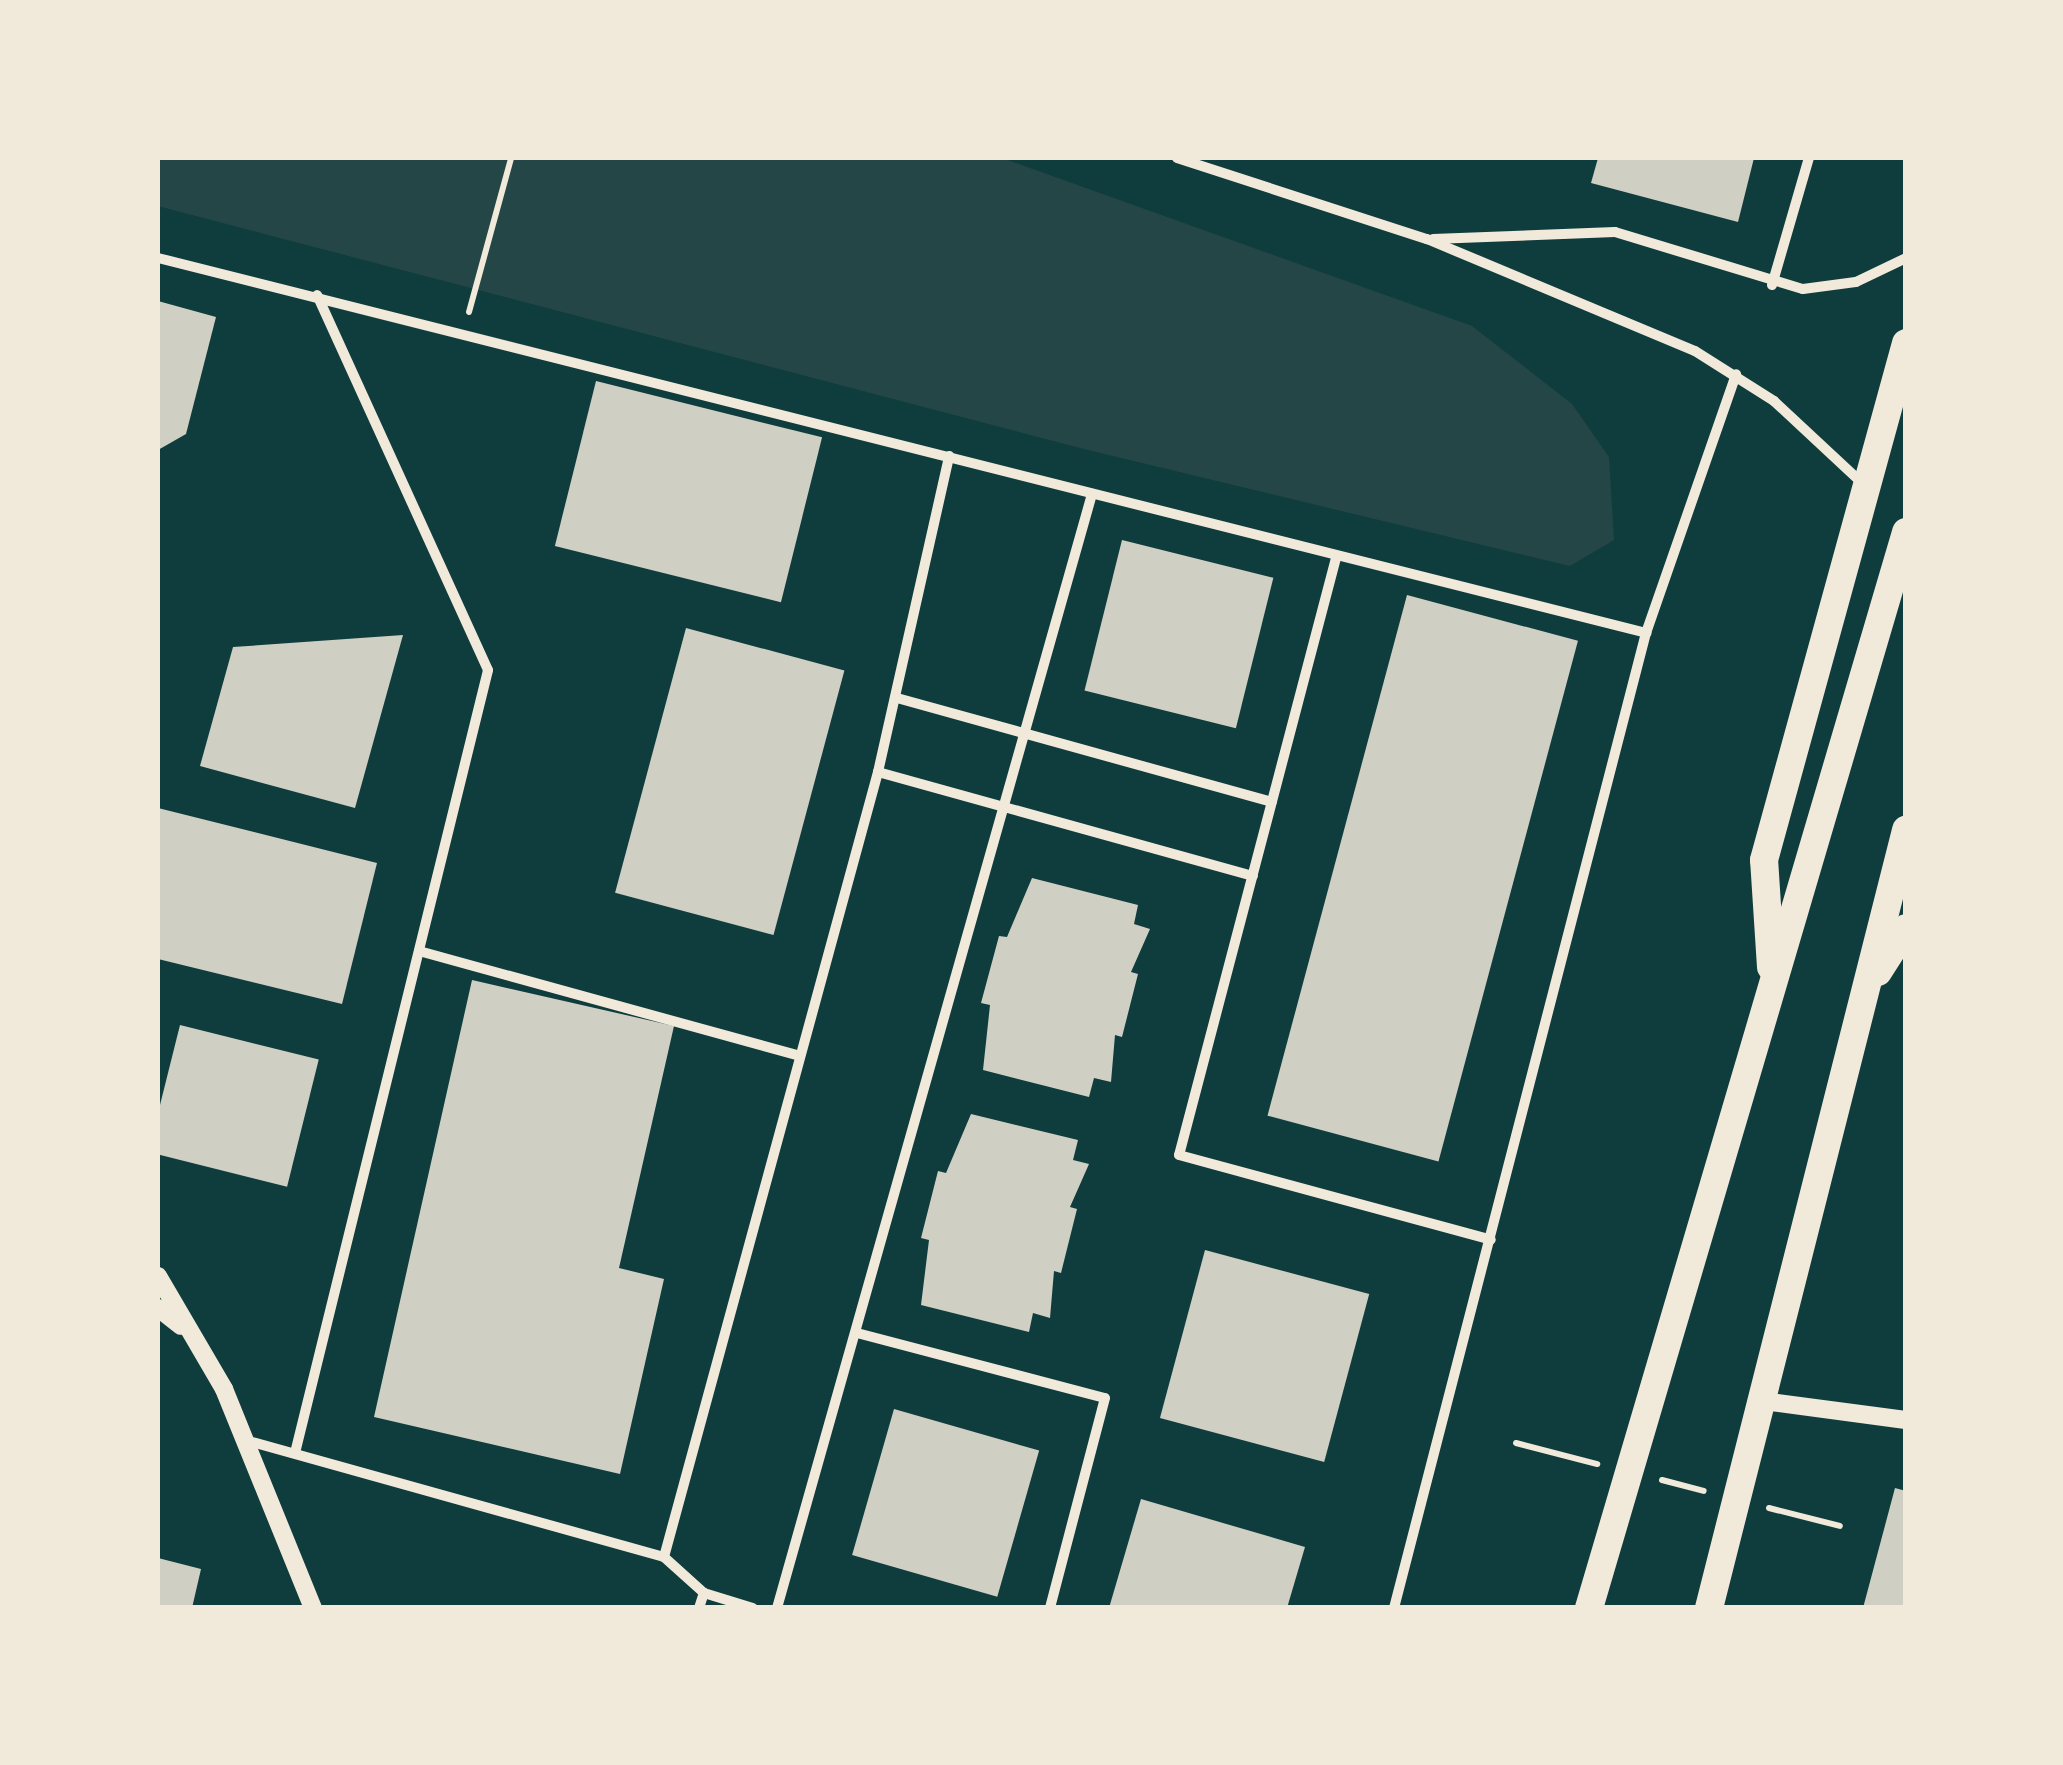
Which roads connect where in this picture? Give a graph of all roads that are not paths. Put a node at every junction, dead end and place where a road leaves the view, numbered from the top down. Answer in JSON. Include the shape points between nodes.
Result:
{"nodes":[{"id":1,"x":1177,"y":158,"type":"edge"},
{"id":2,"x":1809,"y":158,"type":"edge"},
{"id":3,"x":1427,"y":239,"type":"junction"},
{"id":4,"x":158,"y":258,"type":"edge"},
{"id":5,"x":1906,"y":258,"type":"edge"},
{"id":6,"x":1772,"y":286,"type":"junction"},
{"id":7,"x":317,"y":295,"type":"junction"},
{"id":8,"x":1906,"y":343,"type":"edge"},
{"id":9,"x":1736,"y":374,"type":"junction"},
{"id":10,"x":949,"y":456,"type":"junction"},
{"id":11,"x":1866,"y":488,"type":"junction"},
{"id":12,"x":1092,"y":494,"type":"junction"},
{"id":13,"x":1906,"y":532,"type":"edge"},
{"id":14,"x":1336,"y":558,"type":"junction"},
{"id":15,"x":1646,"y":633,"type":"junction"},
{"id":16,"x":896,"y":698,"type":"junction"},
{"id":17,"x":1028,"y":734,"type":"junction"},
{"id":18,"x":878,"y":772,"type":"junction"},
{"id":19,"x":1272,"y":802,"type":"junction"},
{"id":20,"x":1010,"y":809,"type":"junction"},
{"id":21,"x":1906,"y":830,"type":"edge"},
{"id":22,"x":1254,"y":876,"type":"junction"},
{"id":23,"x":1906,"y":928,"type":"edge"},
{"id":24,"x":419,"y":951,"type":"junction"},
{"id":25,"x":1772,"y":986,"type":"junction"},
{"id":26,"x":1864,"y":995,"type":"junction"},
{"id":27,"x":800,"y":1056,"type":"junction"},
{"id":28,"x":1491,"y":1240,"type":"junction"},
{"id":29,"x":158,"y":1276,"type":"edge"},
{"id":30,"x":158,"y":1308,"type":"edge"},
{"id":31,"x":858,"y":1333,"type":"junction"},
{"id":32,"x":197,"y":1338,"type":"junction"},
{"id":33,"x":1764,"y":1401,"type":"junction"},
{"id":34,"x":1906,"y":1420,"type":"edge"},
{"id":35,"x":245,"y":1440,"type":"junction"},
{"id":36,"x":294,"y":1454,"type":"junction"},
{"id":37,"x":664,"y":1557,"type":"junction"},
{"id":38,"x":704,"y":1593,"type":"junction"},
{"id":39,"x":312,"y":1608,"type":"edge"},
{"id":40,"x":699,"y":1608,"type":"edge"},
{"id":41,"x":752,"y":1608,"type":"edge"},
{"id":42,"x":778,"y":1608,"type":"edge"},
{"id":43,"x":1050,"y":1608,"type":"edge"},
{"id":44,"x":1394,"y":1608,"type":"edge"},
{"id":45,"x":1589,"y":1608,"type":"edge"},
{"id":46,"x":1710,"y":1608,"type":"edge"}],
"edges":[{"from":1,"to":3,"type":"street"},
{"from":2,"to":6,"type":"street"},
{"from":3,"to":6,"type":"street","via":[[1615,232]]},
{"from":3,"to":9,"type":"street"},
{"from":4,"to":7,"type":"street"},
{"from":5,"to":6,"type":"street","via":[[1830,287]]},
{"from":7,"to":10,"type":"street"},
{"from":7,"to":24,"type":"street","via":[[488,670]]},
{"from":8,"to":11,"type":"highway"},
{"from":9,"to":11,"type":"street","via":[[1808,427]]},
{"from":9,"to":15,"type":"street"},
{"from":10,"to":12,"type":"street"},
{"from":10,"to":16,"type":"street"},
{"from":11,"to":25,"type":"highway","via":[[1764,860]]},
{"from":12,"to":14,"type":"street"},
{"from":12,"to":17,"type":"street"},
{"from":13,"to":25,"type":"highway"},
{"from":14,"to":15,"type":"street"},
{"from":14,"to":19,"type":"street"},
{"from":15,"to":28,"type":"street"},
{"from":16,"to":17,"type":"street"},
{"from":16,"to":18,"type":"street"},
{"from":17,"to":19,"type":"street"},
{"from":17,"to":20,"type":"street"},
{"from":18,"to":20,"type":"street"},
{"from":18,"to":27,"type":"street"},
{"from":19,"to":22,"type":"street"},
{"from":20,"to":22,"type":"street"},
{"from":20,"to":31,"type":"street"},
{"from":21,"to":26,"type":"highway"},
{"from":22,"to":28,"type":"street","via":[[1179,1154]]},
{"from":23,"to":26,"type":"highway"},
{"from":24,"to":27,"type":"street"},
{"from":24,"to":36,"type":"street"},
{"from":25,"to":45,"type":"highway"},
{"from":26,"to":33,"type":"highway"},
{"from":27,"to":37,"type":"street"},
{"from":28,"to":44,"type":"street"},
{"from":29,"to":32,"type":"street"},
{"from":30,"to":32,"type":"street"},
{"from":31,"to":42,"type":"street"},
{"from":31,"to":43,"type":"street","via":[[1104,1398]]},
{"from":32,"to":35,"type":"street"},
{"from":33,"to":34,"type":"street"},
{"from":33,"to":46,"type":"highway"},
{"from":35,"to":36,"type":"street"},
{"from":35,"to":39,"type":"street"},
{"from":36,"to":37,"type":"street"},
{"from":37,"to":38,"type":"street"},
{"from":38,"to":40,"type":"street"},
{"from":38,"to":41,"type":"street"}]}
